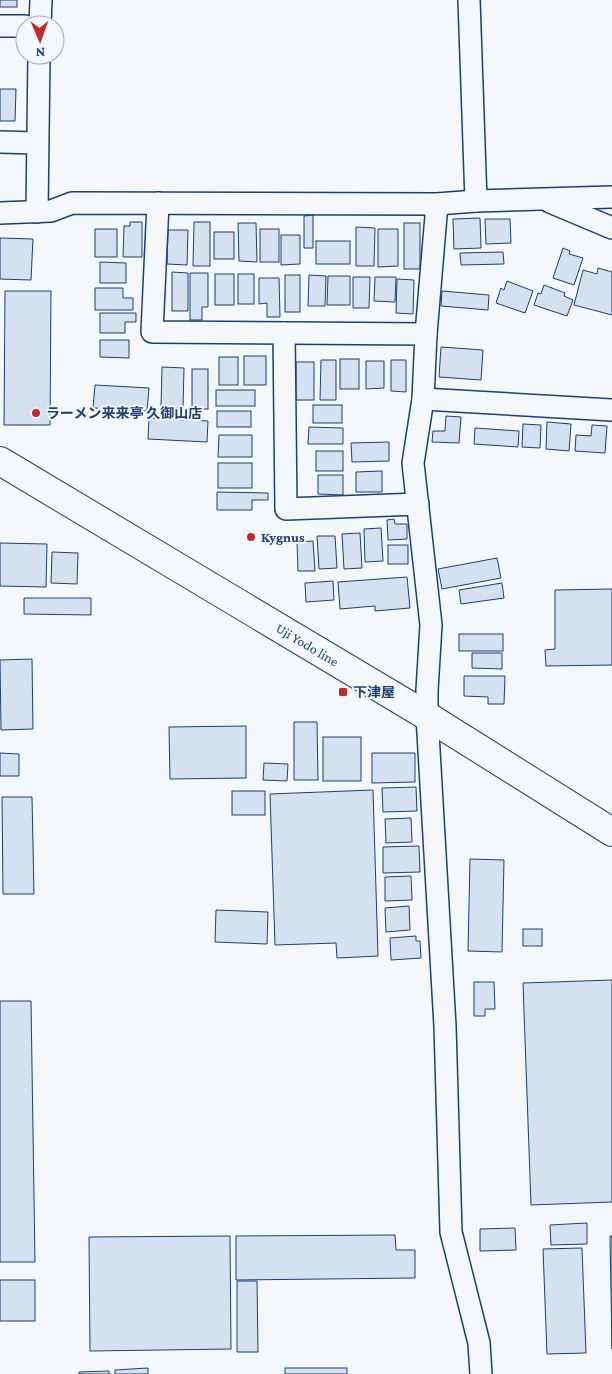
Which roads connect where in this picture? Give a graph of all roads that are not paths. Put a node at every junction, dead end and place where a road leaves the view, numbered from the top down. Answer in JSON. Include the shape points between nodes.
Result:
{"nodes":[{"id":1,"x":41,"y":0,"type":"edge"},
{"id":2,"x":469,"y":0,"type":"edge"},
{"id":3,"x":40,"y":15,"type":"edge"},
{"id":4,"x":0,"y":26,"type":"edge"},
{"id":5,"x":15,"y":26,"type":"edge"},
{"id":6,"x":39,"y":65,"type":"edge"},
{"id":7,"x":0,"y":142,"type":"edge"},
{"id":8,"x":37,"y":144,"type":"junction"},
{"id":9,"x":612,"y":197,"type":"edge"},
{"id":10,"x":545,"y":200,"type":"junction"},
{"id":11,"x":476,"y":201,"type":"junction"},
{"id":12,"x":158,"y":203,"type":"junction"},
{"id":13,"x":437,"y":204,"type":"junction"},
{"id":14,"x":36,"y":212,"type":"junction"},
{"id":15,"x":0,"y":213,"type":"edge"},
{"id":16,"x":612,"y":228,"type":"edge"},
{"id":17,"x":284,"y":333,"type":"junction"},
{"id":18,"x":426,"y":334,"type":"junction"},
{"id":19,"x":423,"y":399,"type":"junction"},
{"id":20,"x":612,"y":410,"type":"edge"},
{"id":21,"x":0,"y":461,"type":"edge"},
{"id":22,"x":418,"y":504,"type":"junction"},
{"id":23,"x":427,"y":716,"type":"junction"},
{"id":24,"x":612,"y":832,"type":"edge"},
{"id":25,"x":481,"y":1374,"type":"edge"}],
"edges":[{"from":1,"to":3,"type":"street"},
{"from":2,"to":11,"type":"street"},
{"from":4,"to":5,"type":"street"},
{"from":6,"to":8,"type":"street"},
{"from":7,"to":8,"type":"street"},
{"from":8,"to":14,"type":"street"},
{"from":9,"to":10,"type":"street"},
{"from":10,"to":11,"type":"street"},
{"from":10,"to":16,"type":"street"},
{"from":11,"to":13,"type":"street"},
{"from":12,"to":13,"type":"street"},
{"from":12,"to":14,"type":"street","via":[[72,203],[51,211]]},
{"from":12,"to":17,"type":"street","via":[[152,332]]},
{"from":13,"to":18,"type":"street"},
{"from":14,"to":15,"type":"street"},
{"from":17,"to":18,"type":"street"},
{"from":17,"to":22,"type":"street","via":[[286,510]]},
{"from":18,"to":19,"type":"street"},
{"from":19,"to":20,"type":"street"},
{"from":19,"to":22,"type":"street","via":[[413,463]]},
{"from":21,"to":23,"type":"main road","name":"Uji Yodo line"},
{"from":22,"to":23,"type":"street","via":[[431,625]]},
{"from":23,"to":24,"type":"main road","name":"Uji Yodo line"},
{"from":23,"to":25,"type":"street","via":[[445,1026],[451,1232],[480,1343]]}]}
